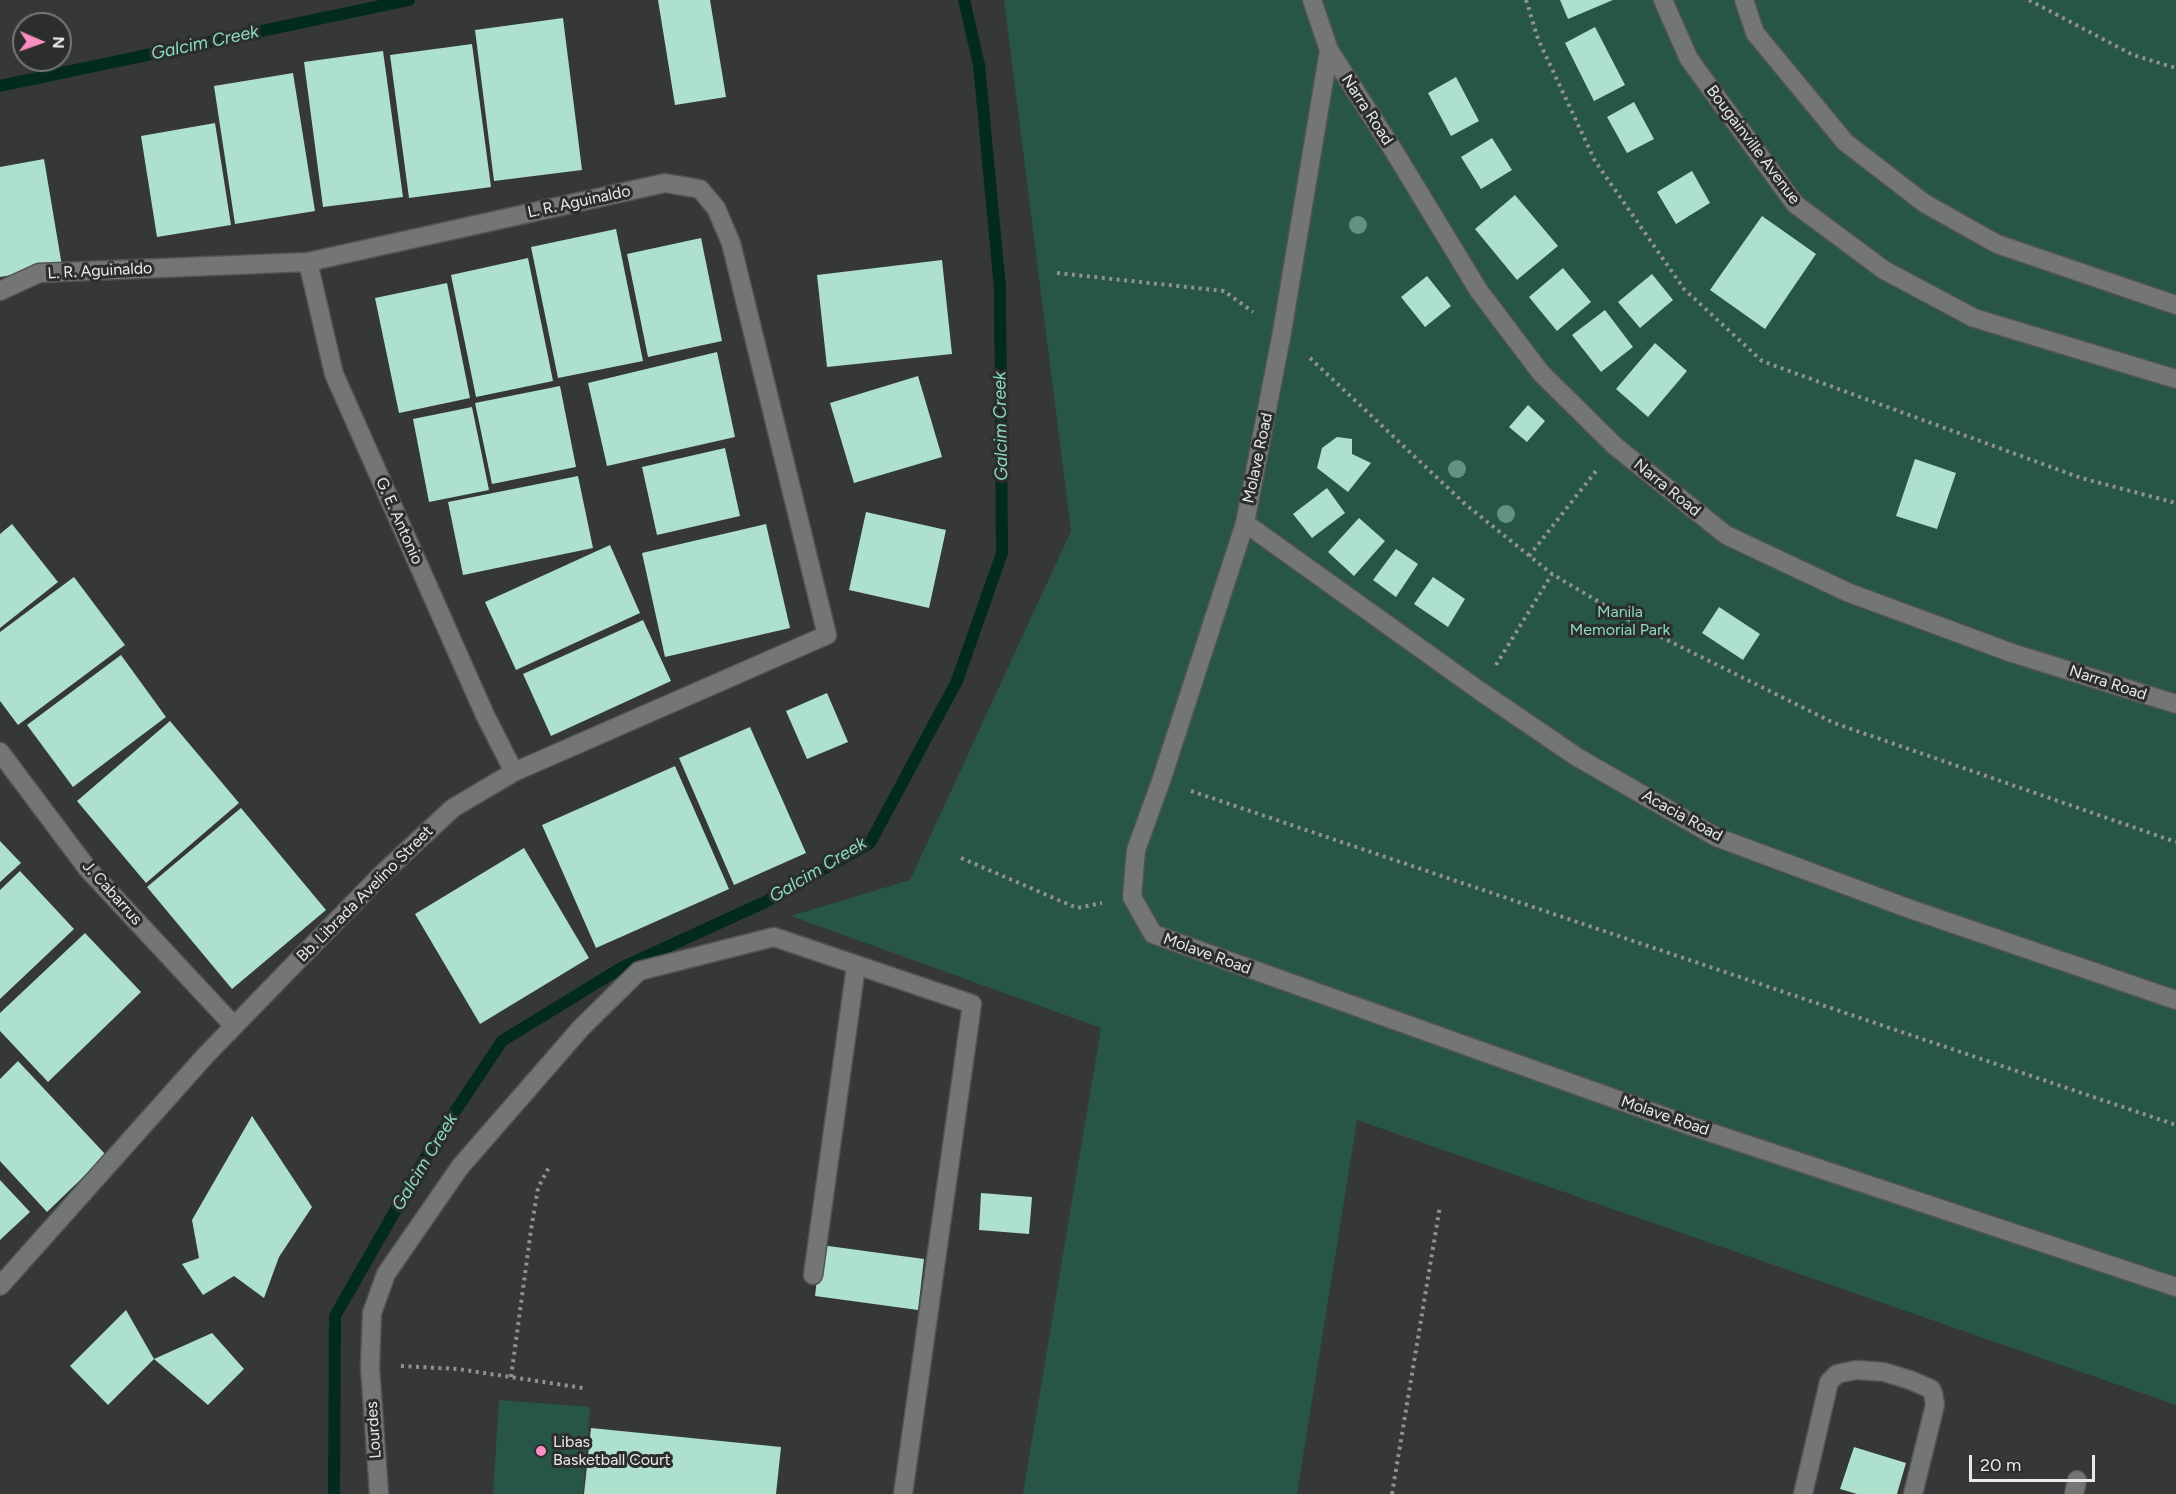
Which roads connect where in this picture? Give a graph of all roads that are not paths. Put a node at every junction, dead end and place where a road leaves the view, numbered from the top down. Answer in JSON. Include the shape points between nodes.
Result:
{"nodes":[{"id":1,"x":1312,"y":0,"type":"edge"},
{"id":2,"x":1663,"y":0,"type":"edge"},
{"id":3,"x":1744,"y":0,"type":"edge"},
{"id":4,"x":1329,"y":50,"type":"junction"},
{"id":5,"x":308,"y":262,"type":"junction"},
{"id":6,"x":0,"y":291,"type":"edge"},
{"id":7,"x":2176,"y":305,"type":"edge"},
{"id":8,"x":2176,"y":380,"type":"edge"},
{"id":9,"x":1245,"y":523,"type":"junction"},
{"id":10,"x":826,"y":635,"type":"joint"},
{"id":11,"x":2176,"y":704,"type":"edge"},
{"id":12,"x":0,"y":752,"type":"edge"},
{"id":13,"x":514,"y":772,"type":"junction"},
{"id":14,"x":856,"y":966,"type":"junction"},
{"id":15,"x":2176,"y":1000,"type":"edge"},
{"id":16,"x":234,"y":1026,"type":"junction"},
{"id":17,"x":813,"y":1275,"type":"dead end"},
{"id":18,"x":0,"y":1286,"type":"edge"},
{"id":19,"x":2176,"y":1287,"type":"edge"},
{"id":20,"x":379,"y":1494,"type":"edge"},
{"id":21,"x":903,"y":1494,"type":"edge"},
{"id":22,"x":1803,"y":1494,"type":"edge"},
{"id":23,"x":1913,"y":1494,"type":"edge"}],
"edges":[{"from":1,"to":4,"type":"street","name":"Molave Road"},
{"from":2,"to":8,"type":"street","name":"Bougainville Avenue","via":[[1689,59],[1804,211],[1884,270],[1974,318]]},
{"from":3,"to":7,"type":"street","via":[[1755,33],[1845,142],[1924,203],[1997,244]]},
{"from":4,"to":9,"type":"street","name":"Molave Road","via":[[1282,332]]},
{"from":4,"to":11,"type":"street","name":"Narra Road","via":[[1479,291],[1541,373],[1615,446],[1726,535],[1847,592],[2012,653]]},
{"from":5,"to":6,"type":"street","name":"L. R. Aguinaldo","via":[[39,273]]},
{"from":5,"to":10,"type":"street","name":"L. R. Aguinaldo","via":[[665,183],[700,189],[716,208],[731,243]]},
{"from":5,"to":13,"type":"street","name":"G. E. Antonio","via":[[334,374]]},
{"from":9,"to":15,"type":"street","name":"Acacia Road","via":[[1577,757],[1716,837],[1910,909]]},
{"from":9,"to":19,"type":"street","name":"Molave Road","via":[[1136,850],[1132,897],[1153,934],[1691,1126]]},
{"from":10,"to":13,"type":"street","name":"Bb. Librada Avelino Street"},
{"from":12,"to":16,"type":"street","name":"J. Cabarrus","via":[[87,868]]},
{"from":13,"to":16,"type":"street","name":"Bb. Librada Avelino Street","via":[[453,808],[382,874]]},
{"from":14,"to":17,"type":"street"},
{"from":14,"to":20,"type":"street","name":"Lourdes","via":[[774,937],[639,971],[581,1028],[460,1167],[386,1274],[372,1313],[370,1367]]},
{"from":14,"to":21,"type":"street","name":"Lourdes","via":[[972,1004]]},
{"from":16,"to":18,"type":"street","name":"Bb. Librada Avelino Street"},
{"from":22,"to":23,"type":"street","via":[[1829,1382],[1837,1374],[1857,1370],[1901,1377],[1928,1387],[1933,1393],[1935,1405]]}]}
